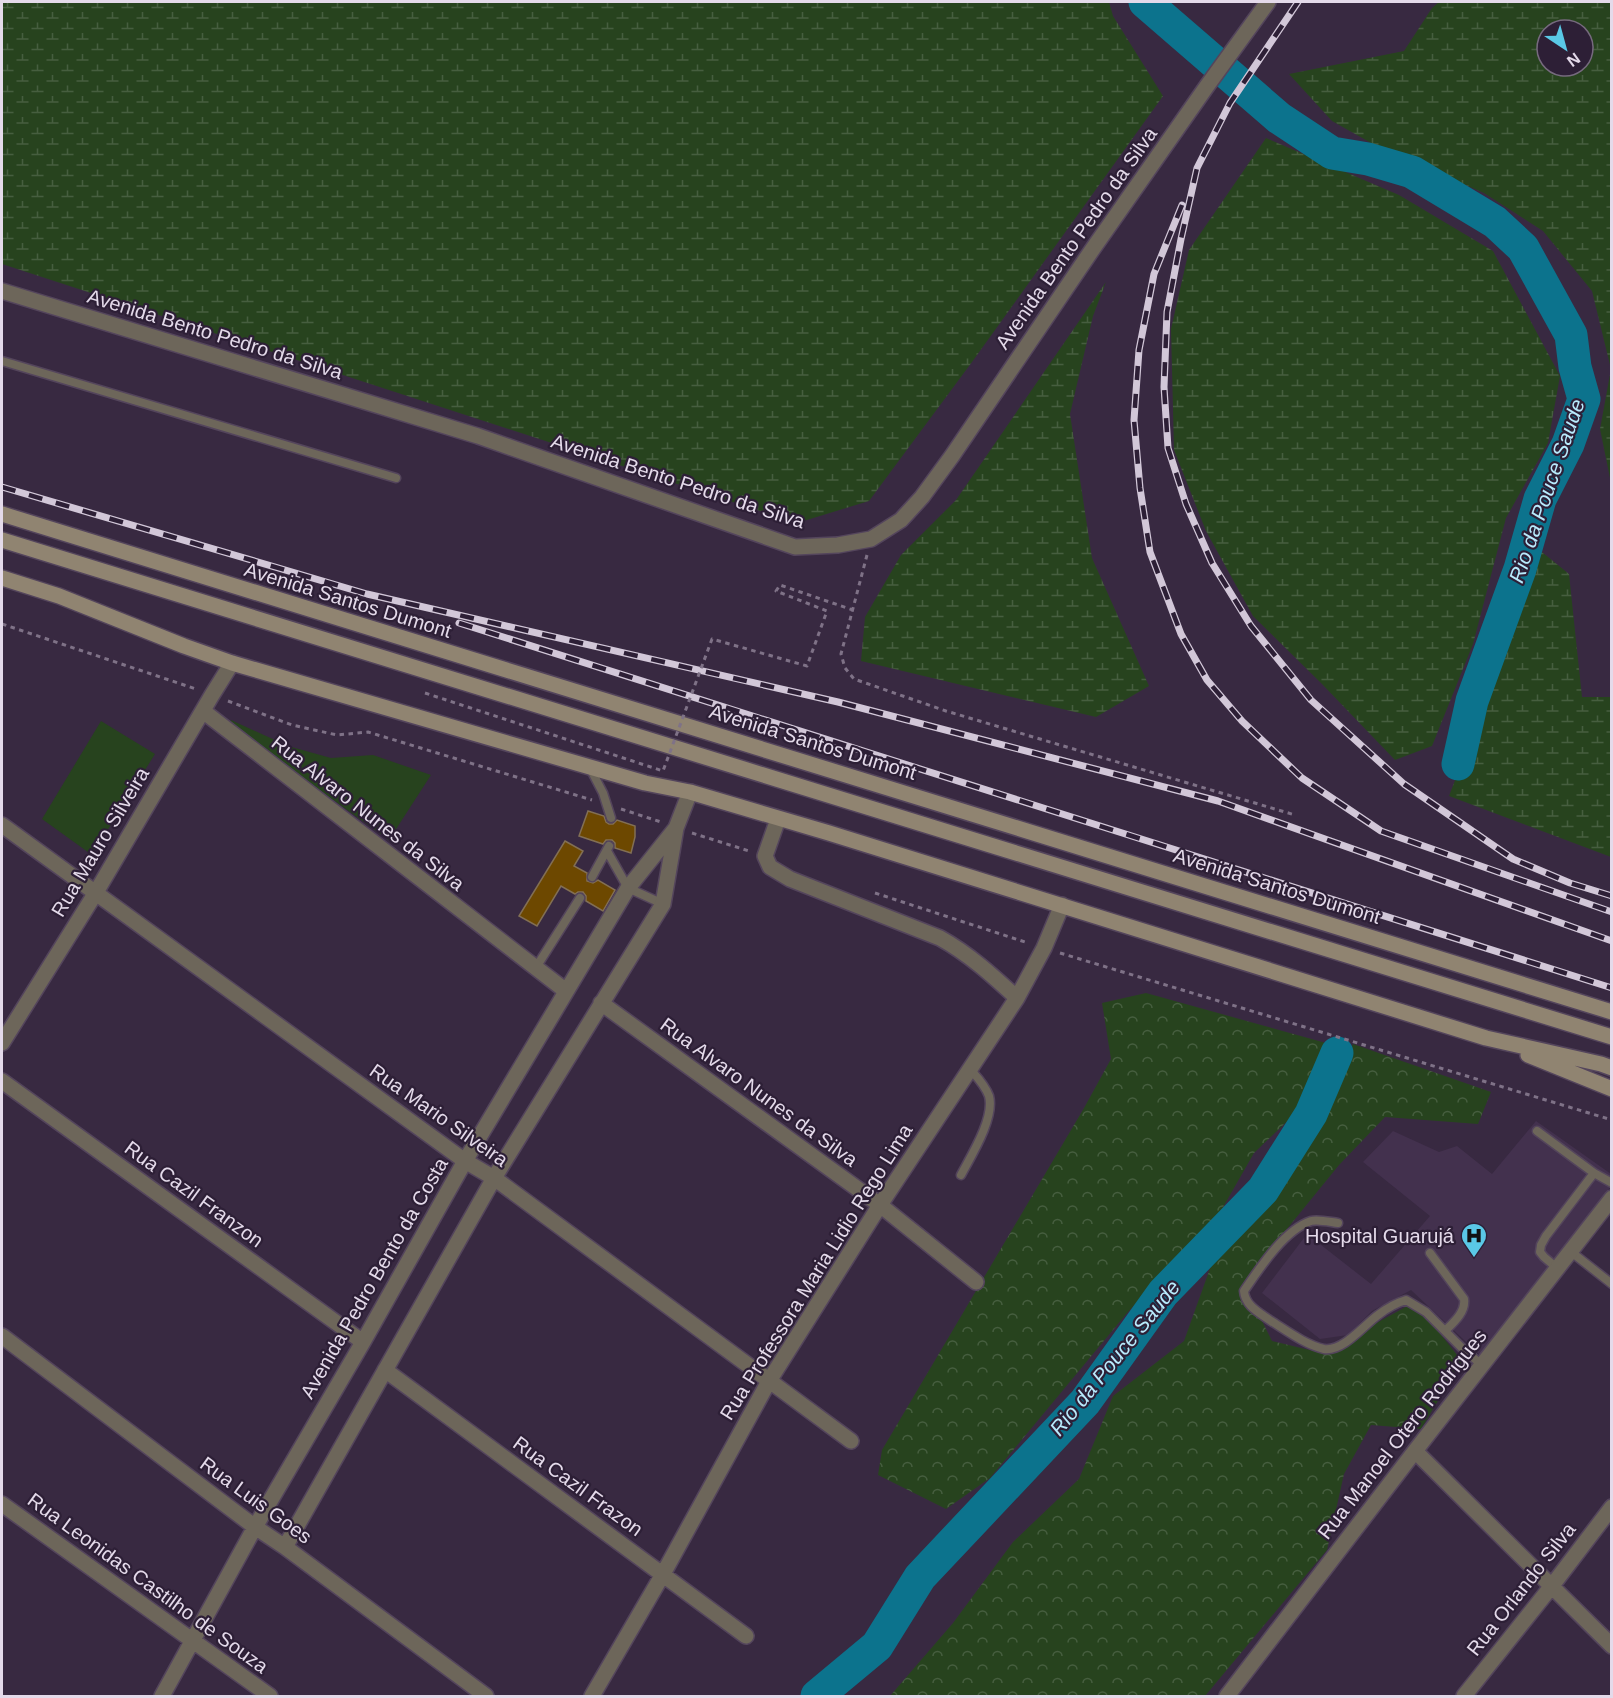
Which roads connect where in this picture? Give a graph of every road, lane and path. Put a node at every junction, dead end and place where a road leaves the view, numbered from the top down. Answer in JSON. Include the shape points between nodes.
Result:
{"nodes":[{"id":1,"x":1268,"y":2,"type":"edge"},
{"id":2,"x":2,"y":291,"type":"edge"},
{"id":3,"x":2,"y":360,"type":"edge"},
{"id":4,"x":396,"y":478,"type":"dead end"},
{"id":5,"x":2,"y":514,"type":"edge"},
{"id":6,"x":871,"y":539,"type":"junction"},
{"id":7,"x":2,"y":540,"type":"edge"},
{"id":8,"x":2,"y":578,"type":"edge"},
{"id":9,"x":854,"y":610,"type":"junction"},
{"id":10,"x":232,"y":663,"type":"junction"},
{"id":11,"x":425,"y":693,"type":"dead end"},
{"id":12,"x":203,"y":711,"type":"junction"},
{"id":13,"x":590,"y":768,"type":"junction"},
{"id":14,"x":690,"y":792,"type":"junction"},
{"id":15,"x":1294,"y":814,"type":"dead end"},
{"id":16,"x":611,"y":818,"type":"dead end"},
{"id":17,"x":778,"y":819,"type":"junction"},
{"id":18,"x":2,"y":825,"type":"edge"},
{"id":19,"x":676,"y":828,"type":"junction"},
{"id":20,"x":592,"y":877,"type":"dead end"},
{"id":21,"x":628,"y":888,"type":"junction"},
{"id":22,"x":95,"y":894,"type":"junction"},
{"id":23,"x":580,"y":898,"type":"dead end"},
{"id":24,"x":663,"y":904,"type":"junction"},
{"id":25,"x":1062,"y":905,"type":"junction"},
{"id":26,"x":535,"y":969,"type":"junction"},
{"id":27,"x":566,"y":991,"type":"junction"},
{"id":28,"x":1017,"y":998,"type":"junction"},
{"id":29,"x":602,"y":1003,"type":"junction"},
{"id":30,"x":1611,"y":1012,"type":"edge"},
{"id":31,"x":1611,"y":1037,"type":"edge"},
{"id":32,"x":1486,"y":1038,"type":"junction"},
{"id":33,"x":2,"y":1042,"type":"edge"},
{"id":34,"x":1611,"y":1068,"type":"edge"},
{"id":35,"x":970,"y":1069,"type":"junction"},
{"id":36,"x":2,"y":1081,"type":"edge"},
{"id":37,"x":1611,"y":1089,"type":"edge"},
{"id":38,"x":1537,"y":1131,"type":"dead end"},
{"id":39,"x":465,"y":1161,"type":"junction"},
{"id":40,"x":1594,"y":1173,"type":"junction"},
{"id":41,"x":962,"y":1176,"type":"dead end"},
{"id":42,"x":494,"y":1178,"type":"junction"},
{"id":43,"x":1611,"y":1183,"type":"edge"},
{"id":44,"x":1611,"y":1198,"type":"edge"},
{"id":45,"x":880,"y":1205,"type":"junction"},
{"id":46,"x":1338,"y":1223,"type":"dead end"},
{"id":47,"x":1570,"y":1251,"type":"junction"},
{"id":48,"x":1430,"y":1253,"type":"dead end"},
{"id":49,"x":1557,"y":1268,"type":"junction"},
{"id":50,"x":976,"y":1282,"type":"dead end"},
{"id":51,"x":1611,"y":1284,"type":"edge"},
{"id":52,"x":1446,"y":1331,"type":"junction"},
{"id":53,"x":2,"y":1336,"type":"edge"},
{"id":54,"x":363,"y":1342,"type":"junction"},
{"id":55,"x":1482,"y":1365,"type":"junction"},
{"id":56,"x":385,"y":1370,"type":"junction"},
{"id":57,"x":769,"y":1381,"type":"junction"},
{"id":58,"x":851,"y":1441,"type":"dead end"},
{"id":59,"x":1415,"y":1451,"type":"junction"},
{"id":60,"x":2,"y":1504,"type":"edge"},
{"id":61,"x":1611,"y":1507,"type":"edge"},
{"id":62,"x":255,"y":1527,"type":"junction"},
{"id":63,"x":285,"y":1547,"type":"junction"},
{"id":64,"x":663,"y":1574,"type":"junction"},
{"id":65,"x":1551,"y":1587,"type":"junction"},
{"id":66,"x":746,"y":1636,"type":"dead end"},
{"id":67,"x":193,"y":1641,"type":"junction"},
{"id":68,"x":1611,"y":1646,"type":"edge"},
{"id":69,"x":162,"y":1696,"type":"edge"},
{"id":70,"x":270,"y":1696,"type":"edge"},
{"id":71,"x":486,"y":1696,"type":"edge"},
{"id":72,"x":592,"y":1696,"type":"edge"},
{"id":73,"x":1227,"y":1696,"type":"edge"},
{"id":74,"x":1464,"y":1696,"type":"edge"}],
"edges":[{"from":1,"to":6,"type":"street","name":"Avenida Bento Pedro da Silva","via":[[922,497],[901,520]]},
{"from":2,"to":6,"type":"street","name":"Avenida Bento Pedro da Silva","via":[[478,436],[795,547]]},
{"from":3,"to":4,"type":"lane"},
{"from":5,"to":30,"type":"main road","name":"Avenida Santos Dumont"},
{"from":6,"to":9,"type":"path"},
{"from":7,"to":31,"type":"main road"},
{"from":8,"to":10,"type":"main road"},
{"from":9,"to":11,"type":"path","bridge":true,"via":[[780,585],[776,591],[827,611],[807,666],[712,639],[663,771]]},
{"from":9,"to":15,"type":"path","via":[[841,654],[854,679],[946,711]]},
{"from":10,"to":12,"type":"street","name":"Rua Mauro Silveira"},
{"from":10,"to":13,"type":"main road"},
{"from":12,"to":22,"type":"street","name":"Rua Mauro Silveira"},
{"from":12,"to":26,"type":"street","name":"Rua Alvaro Nunes da Silva"},
{"from":13,"to":14,"type":"main road"},
{"from":13,"to":16,"type":"lane"},
{"from":14,"to":17,"type":"main road"},
{"from":14,"to":19,"type":"street","name":"Avenida Pedro Bento da Costa"},
{"from":17,"to":25,"type":"main road"},
{"from":17,"to":28,"type":"street","via":[[765,856],[774,870],[940,938],[975,961]]},
{"from":18,"to":22,"type":"street","name":"Rua Mario Silveira"},
{"from":19,"to":21,"type":"street","name":"Avenida Pedro Bento da Costa"},
{"from":19,"to":24,"type":"street","name":"Avenida Pedro Bento da Costa"},
{"from":20,"to":21,"type":"lane","via":[[608,849]]},
{"from":21,"to":24,"type":"lane"},
{"from":21,"to":27,"type":"street","name":"Avenida Pedro Bento da Costa"},
{"from":22,"to":33,"type":"street","name":"Rua Mauro Silveira"},
{"from":22,"to":39,"type":"street","name":"Rua Mario Silveira"},
{"from":23,"to":26,"type":"lane"},
{"from":24,"to":29,"type":"street","name":"Avenida Pedro Bento da Costa"},
{"from":25,"to":28,"type":"street","name":"Rua Professora Maria Lidio Rego Lima"},
{"from":25,"to":32,"type":"main road"},
{"from":26,"to":27,"type":"street","name":"Rua Alvaro Nunes da Silva"},
{"from":27,"to":39,"type":"street","name":"Avenida Pedro Bento da Costa"},
{"from":28,"to":35,"type":"street","name":"Rua Professora Maria Lidio Rego Lima"},
{"from":29,"to":42,"type":"street","name":"Avenida Pedro Bento da Costa"},
{"from":29,"to":45,"type":"street","name":"Rua Alvaro Nunes da Silva"},
{"from":32,"to":34,"type":"main road"},
{"from":32,"to":37,"type":"main road"},
{"from":35,"to":41,"type":"lane","via":[[990,1098],[988,1117]]},
{"from":35,"to":45,"type":"street","name":"Rua Professora Maria Lidio Rego Lima"},
{"from":36,"to":54,"type":"street","name":"Rua Cazil Franzon"},
{"from":38,"to":40,"type":"lane"},
{"from":39,"to":42,"type":"street","name":"Rua Mario Silveira"},
{"from":39,"to":54,"type":"street","name":"Avenida Pedro Bento da Costa"},
{"from":40,"to":43,"type":"lane"},
{"from":40,"to":49,"type":"lane","via":[[1541,1245],[1540,1252]]},
{"from":42,"to":56,"type":"street","name":"Avenida Pedro Bento da Costa"},
{"from":42,"to":57,"type":"street","name":"Rua Mario Silveira"},
{"from":44,"to":47,"type":"street","name":"Rua Manoel Otero Rodrigues"},
{"from":45,"to":50,"type":"street","name":"Rua Alvaro Nunes da Silva"},
{"from":45,"to":57,"type":"street","name":"Rua Professora Maria Lidio Rego Lima"},
{"from":46,"to":52,"type":"lane","via":[[1313,1220],[1278,1245],[1244,1291],[1252,1307],[1306,1342],[1326,1350],[1338,1347],[1378,1314],[1407,1300]]},
{"from":47,"to":49,"type":"street","name":"Rua Manoel Otero Rodrigues"},
{"from":47,"to":51,"type":"lane"},
{"from":48,"to":52,"type":"lane","via":[[1464,1299],[1465,1305]]},
{"from":49,"to":55,"type":"street","name":"Rua Manoel Otero Rodrigues"},
{"from":52,"to":55,"type":"lane"},
{"from":53,"to":62,"type":"street","name":"Rua Luis Goes"},
{"from":54,"to":62,"type":"street","name":"Avenida Pedro Bento da Costa"},
{"from":55,"to":59,"type":"street","name":"Rua Manoel Otero Rodrigues"},
{"from":56,"to":63,"type":"street","name":"Avenida Pedro Bento da Costa"},
{"from":56,"to":64,"type":"street","name":"Rua Cazil Frazon"},
{"from":57,"to":58,"type":"street","name":"Rua Mario Silveira"},
{"from":57,"to":64,"type":"street","name":"Rua Professora Maria Lidio Rego Lima"},
{"from":59,"to":65,"type":"street"},
{"from":59,"to":73,"type":"street","name":"Rua Manoel Otero Rodrigues"},
{"from":60,"to":67,"type":"street","name":"Rua Leonidas Castilho de Souza"},
{"from":61,"to":65,"type":"street","name":"Rua Orlando Silva"},
{"from":62,"to":63,"type":"street","name":"Rua Luis Goes"},
{"from":62,"to":67,"type":"street","name":"Avenida Pedro Bento da Costa"},
{"from":63,"to":71,"type":"street","name":"Rua Luis Goes"},
{"from":64,"to":66,"type":"street","name":"Rua Cazil Frazon"},
{"from":64,"to":72,"type":"street","name":"Rua Professora Maria Lidio Rego Lima"},
{"from":65,"to":68,"type":"street"},
{"from":65,"to":74,"type":"street","name":"Rua Orlando Silva"},
{"from":67,"to":69,"type":"street","name":"Avenida Pedro Bento da Costa"},
{"from":67,"to":70,"type":"street","name":"Rua Leonidas Castilho de Souza"}]}
